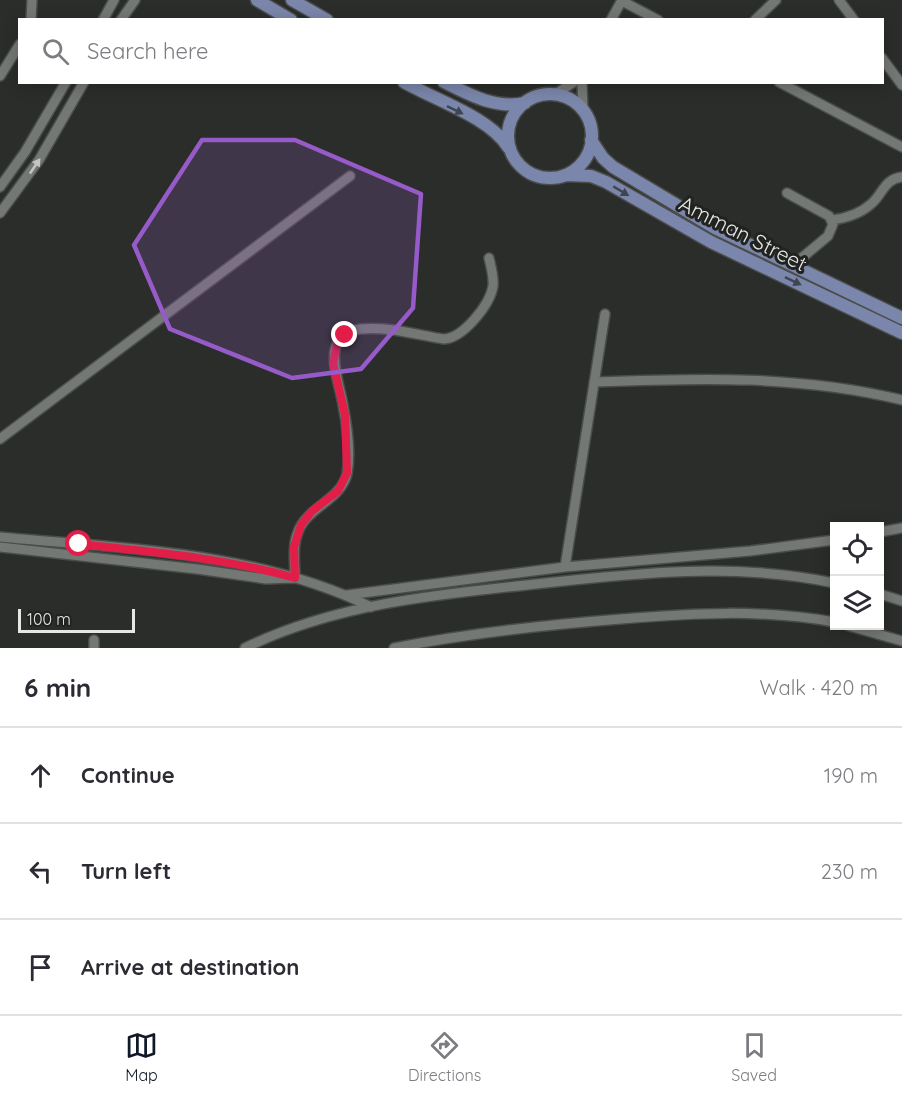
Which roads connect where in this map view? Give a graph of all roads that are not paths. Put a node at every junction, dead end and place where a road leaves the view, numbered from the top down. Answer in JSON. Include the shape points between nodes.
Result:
{"nodes":[{"id":1,"x":32,"y":0,"type":"edge"},
{"id":2,"x":114,"y":0,"type":"edge"},
{"id":3,"x":257,"y":0,"type":"edge"},
{"id":4,"x":292,"y":0,"type":"edge"},
{"id":5,"x":622,"y":0,"type":"edge"},
{"id":6,"x":776,"y":0,"type":"edge"},
{"id":7,"x":839,"y":0,"type":"edge"},
{"id":8,"x":133,"y":1,"type":"edge"},
{"id":9,"x":31,"y":18,"type":"edge"},
{"id":10,"x":104,"y":18,"type":"edge"},
{"id":11,"x":122,"y":18,"type":"edge"},
{"id":12,"x":288,"y":18,"type":"edge"},
{"id":13,"x":324,"y":18,"type":"edge"},
{"id":14,"x":612,"y":18,"type":"edge"},
{"id":15,"x":654,"y":18,"type":"edge"},
{"id":16,"x":757,"y":18,"type":"edge"},
{"id":17,"x":852,"y":18,"type":"edge"},
{"id":18,"x":18,"y":47,"type":"edge"},
{"id":19,"x":884,"y":61,"type":"edge"},
{"id":20,"x":1,"y":71,"type":"edge"},
{"id":21,"x":65,"y":84,"type":"edge"},
{"id":22,"x":83,"y":84,"type":"edge"},
{"id":23,"x":408,"y":84,"type":"edge"},
{"id":24,"x":448,"y":84,"type":"edge"},
{"id":25,"x":571,"y":84,"type":"edge"},
{"id":26,"x":582,"y":84,"type":"edge"},
{"id":27,"x":783,"y":84,"type":"edge"},
{"id":28,"x":902,"y":85,"type":"edge"},
{"id":29,"x":554,"y":95,"type":"junction"},
{"id":30,"x":525,"y":103,"type":"junction"},
{"id":31,"x":583,"y":111,"type":"junction"},
{"id":32,"x":591,"y":140,"type":"junction"},
{"id":33,"x":902,"y":147,"type":"edge"},
{"id":34,"x":510,"y":151,"type":"junction"},
{"id":35,"x":566,"y":175,"type":"junction"},
{"id":36,"x":350,"y":176,"type":"dead end"},
{"id":37,"x":902,"y":177,"type":"edge"},
{"id":38,"x":0,"y":187,"type":"edge"},
{"id":39,"x":787,"y":194,"type":"dead end"},
{"id":40,"x":0,"y":213,"type":"edge"},
{"id":41,"x":832,"y":220,"type":"junction"},
{"id":42,"x":489,"y":258,"type":"dead end"},
{"id":43,"x":792,"y":266,"type":"junction"},
{"id":44,"x":605,"y":314,"type":"dead end"},
{"id":45,"x":902,"y":318,"type":"edge"},
{"id":46,"x":902,"y":333,"type":"edge"},
{"id":47,"x":594,"y":382,"type":"junction"},
{"id":48,"x":902,"y":400,"type":"edge"},
{"id":49,"x":0,"y":439,"type":"edge"},
{"id":50,"x":902,"y":528,"type":"edge"},
{"id":51,"x":884,"y":531,"type":"edge"},
{"id":52,"x":0,"y":537,"type":"edge"},
{"id":53,"x":830,"y":541,"type":"edge"},
{"id":54,"x":0,"y":547,"type":"edge"},
{"id":55,"x":565,"y":567,"type":"junction"},
{"id":56,"x":295,"y":578,"type":"junction"},
{"id":57,"x":830,"y":582,"type":"edge"},
{"id":58,"x":347,"y":595,"type":"junction"},
{"id":59,"x":884,"y":596,"type":"edge"},
{"id":60,"x":902,"y":601,"type":"edge"},
{"id":61,"x":371,"y":607,"type":"junction"},
{"id":62,"x":830,"y":621,"type":"edge"},
{"id":63,"x":863,"y":630,"type":"edge"},
{"id":64,"x":902,"y":641,"type":"edge"},
{"id":65,"x":245,"y":648,"type":"edge"},
{"id":66,"x":394,"y":648,"type":"edge"}],
"edges":[{"from":1,"to":9,"type":"street"},
{"from":2,"to":10,"type":"street"},
{"from":3,"to":12,"type":"main road"},
{"from":4,"to":13,"type":"main road"},
{"from":5,"to":14,"type":"street"},
{"from":5,"to":15,"type":"street"},
{"from":6,"to":16,"type":"street"},
{"from":7,"to":17,"type":"street"},
{"from":8,"to":11,"type":"street"},
{"from":18,"to":20,"type":"street"},
{"from":19,"to":28,"type":"street"},
{"from":21,"to":38,"type":"street"},
{"from":40,"to":22,"type":"street","one_way":true,"via":[[39,160]]},
{"from":23,"to":34,"type":"main road","one_way":true,"via":[[485,124]]},
{"from":24,"to":30,"type":"main road","via":[[487,102]]},
{"from":25,"to":29,"type":"street"},
{"from":26,"to":31,"type":"street"},
{"from":27,"to":33,"type":"street"},
{"from":29,"to":30,"type":"main road","via":[[539,96]]},
{"from":29,"to":31,"type":"main road","via":[[570,100]]},
{"from":30,"to":34,"type":"main road","via":[[509,124]]},
{"from":31,"to":32,"type":"main road","via":[[590,125]]},
{"from":32,"to":35,"type":"main road","via":[[581,164]]},
{"from":32,"to":43,"type":"main road","name":"Amman Street","via":[[613,167],[661,198]]},
{"from":34,"to":35,"type":"main road","via":[[521,167],[538,176]]},
{"from":35,"to":46,"type":"main road","name":"Amman Street","one_way":true,"via":[[591,176],[606,182],[711,242]]},
{"from":36,"to":49,"type":"street"},
{"from":37,"to":41,"type":"street","via":[[888,183],[876,200],[858,213]]},
{"from":39,"to":41,"type":"street"},
{"from":41,"to":43,"type":"street","via":[[831,233]]},
{"from":42,"to":56,"type":"street","via":[[492,291],[457,336],[444,339],[363,329],[350,332],[337,345],[334,369],[345,415],[347,473],[338,491],[301,525],[294,547]]},
{"from":43,"to":45,"type":"main road","name":"Amman Street"},
{"from":44,"to":47,"type":"street"},
{"from":47,"to":48,"type":"street","via":[[693,378],[781,381]]},
{"from":47,"to":55,"type":"street"},
{"from":50,"to":51,"type":"street"},
{"from":52,"to":56,"type":"street","via":[[191,557]]},
{"from":53,"to":55,"type":"street"},
{"from":54,"to":56,"type":"street","via":[[266,579]]},
{"from":55,"to":58,"type":"street"},
{"from":56,"to":58,"type":"street"},
{"from":57,"to":61,"type":"street","via":[[751,571],[689,571],[474,590]]},
{"from":58,"to":61,"type":"street"},
{"from":59,"to":60,"type":"street"},
{"from":61,"to":65,"type":"street","via":[[314,621]]},
{"from":62,"to":66,"type":"street","via":[[772,614],[702,613],[516,628]]},
{"from":63,"to":64,"type":"street"}]}
